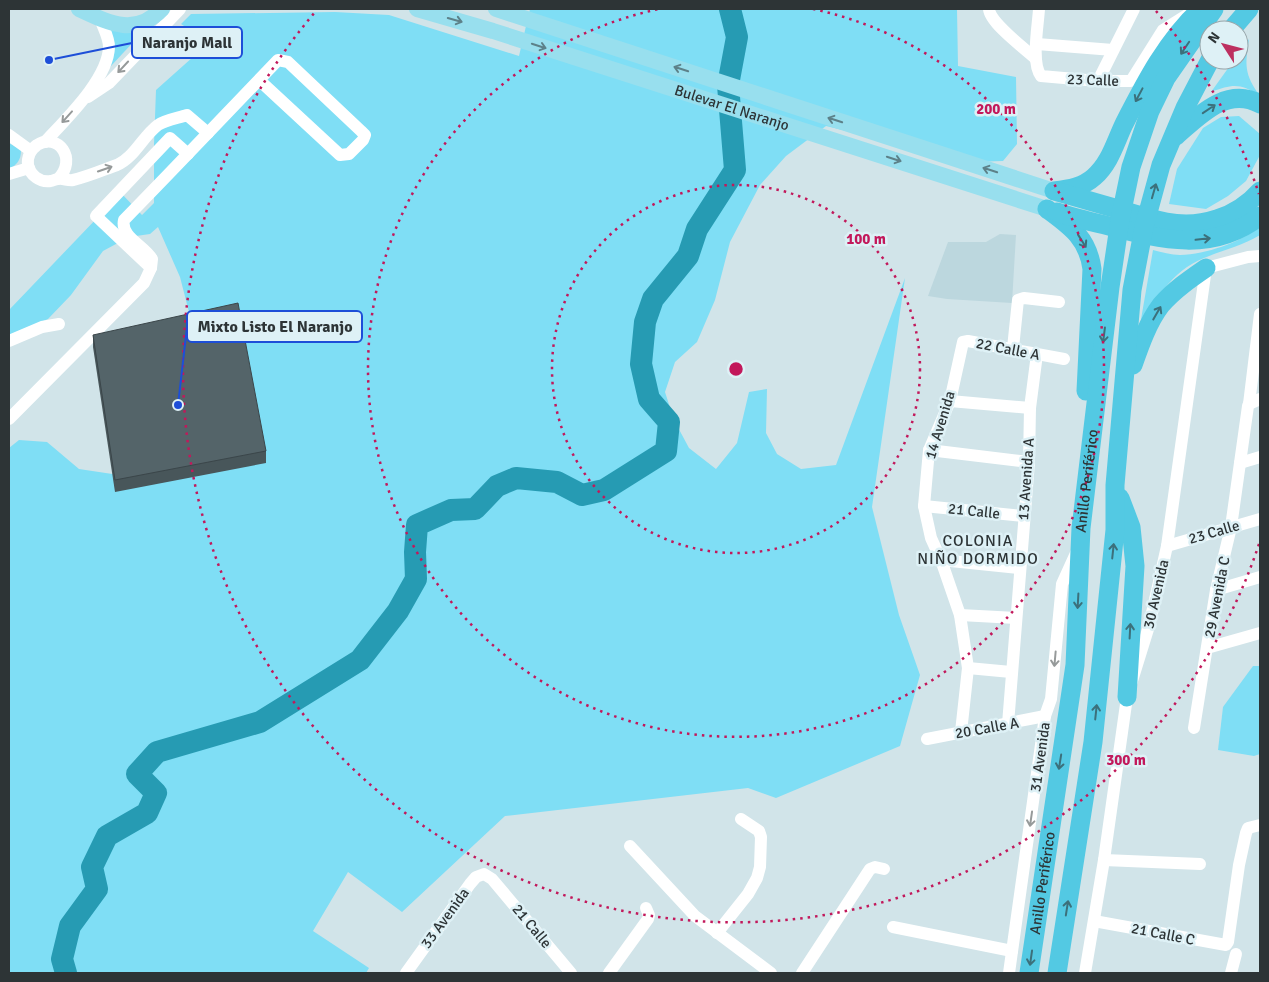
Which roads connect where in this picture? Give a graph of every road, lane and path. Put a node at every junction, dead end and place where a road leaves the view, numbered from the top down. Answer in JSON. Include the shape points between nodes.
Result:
{"nodes":[{"id":1,"x":79,"y":9,"type":"edge"},
{"id":2,"x":417,"y":9,"type":"edge"},
{"id":3,"x":498,"y":9,"type":"edge"},
{"id":4,"x":989,"y":9,"type":"edge"},
{"id":5,"x":1039,"y":9,"type":"edge"},
{"id":6,"x":1134,"y":9,"type":"edge"},
{"id":7,"x":1196,"y":9,"type":"edge"},
{"id":8,"x":1201,"y":9,"type":"edge"},
{"id":9,"x":1214,"y":9,"type":"edge"},
{"id":10,"x":1249,"y":9,"type":"edge"},
{"id":11,"x":169,"y":11,"type":"edge"},
{"id":12,"x":100,"y":18,"type":"junction"},
{"id":13,"x":1240,"y":20,"type":"edge"},
{"id":14,"x":1037,"y":44,"type":"junction"},
{"id":15,"x":1113,"y":50,"type":"junction"},
{"id":16,"x":1035,"y":58,"type":"junction"},
{"id":17,"x":1204,"y":70,"type":"edge"},
{"id":18,"x":259,"y":80,"type":"junction"},
{"id":19,"x":1098,"y":81,"type":"junction"},
{"id":20,"x":82,"y":102,"type":"junction"},
{"id":21,"x":1260,"y":104,"type":"edge"},
{"id":22,"x":208,"y":134,"type":"junction"},
{"id":23,"x":9,"y":135,"type":"edge"},
{"id":24,"x":1171,"y":140,"type":"junction"},
{"id":25,"x":45,"y":142,"type":"junction"},
{"id":26,"x":31,"y":151,"type":"junction"},
{"id":27,"x":188,"y":154,"type":"junction"},
{"id":28,"x":29,"y":168,"type":"junction"},
{"id":29,"x":9,"y":174,"type":"edge"},
{"id":30,"x":58,"y":179,"type":"junction"},
{"id":31,"x":1054,"y":191,"type":"junction"},
{"id":32,"x":1260,"y":191,"type":"edge"},
{"id":33,"x":1038,"y":205,"type":"junction"},
{"id":34,"x":1260,"y":216,"type":"edge"},
{"id":35,"x":1260,"y":256,"type":"edge"},
{"id":36,"x":151,"y":268,"type":"junction"},
{"id":37,"x":1206,"y":268,"type":"junction"},
{"id":38,"x":1059,"y":302,"type":"dead end"},
{"id":39,"x":1260,"y":314,"type":"edge"},
{"id":40,"x":59,"y":324,"type":"dead end"},
{"id":41,"x":9,"y":341,"type":"edge"},
{"id":42,"x":1013,"y":348,"type":"junction"},
{"id":43,"x":960,"y":351,"type":"joint"},
{"id":44,"x":1037,"y":354,"type":"junction"},
{"id":45,"x":1064,"y":359,"type":"dead end"},
{"id":46,"x":1124,"y":390,"type":"junction"},
{"id":47,"x":950,"y":401,"type":"junction"},
{"id":48,"x":1252,"y":403,"type":"edge"},
{"id":49,"x":1030,"y":408,"type":"junction"},
{"id":50,"x":9,"y":419,"type":"edge"},
{"id":51,"x":929,"y":450,"type":"junction"},
{"id":52,"x":1260,"y":457,"type":"edge"},
{"id":53,"x":1029,"y":462,"type":"junction"},
{"id":54,"x":1240,"y":463,"type":"junction"},
{"id":55,"x":1087,"y":477,"type":"junction"},
{"id":56,"x":1115,"y":485,"type":"junction"},
{"id":57,"x":924,"y":506,"type":"junction"},
{"id":58,"x":1023,"y":516,"type":"junction"},
{"id":59,"x":1260,"y":519,"type":"edge"},
{"id":60,"x":1230,"y":527,"type":"junction"},
{"id":61,"x":1080,"y":545,"type":"junction"},
{"id":62,"x":1167,"y":546,"type":"junction"},
{"id":63,"x":941,"y":560,"type":"junction"},
{"id":64,"x":1019,"y":568,"type":"junction"},
{"id":65,"x":1260,"y":578,"type":"edge"},
{"id":66,"x":1216,"y":590,"type":"junction"},
{"id":67,"x":960,"y":615,"type":"junction"},
{"id":68,"x":1016,"y":618,"type":"junction"},
{"id":69,"x":1260,"y":633,"type":"edge"},
{"id":70,"x":1207,"y":648,"type":"junction"},
{"id":71,"x":968,"y":668,"type":"junction"},
{"id":72,"x":1011,"y":672,"type":"junction"},
{"id":73,"x":1127,"y":697,"type":"junction"},
{"id":74,"x":1046,"y":716,"type":"junction"},
{"id":75,"x":1008,"y":724,"type":"junction"},
{"id":76,"x":1194,"y":728,"type":"dead end"},
{"id":77,"x":961,"y":732,"type":"junction"},
{"id":78,"x":927,"y":739,"type":"dead end"},
{"id":79,"x":741,"y":820,"type":"dead end"},
{"id":80,"x":1260,"y":825,"type":"edge"},
{"id":81,"x":630,"y":846,"type":"dead end"},
{"id":82,"x":1104,"y":860,"type":"junction"},
{"id":83,"x":1200,"y":864,"type":"dead end"},
{"id":84,"x":884,"y":869,"type":"dead end"},
{"id":85,"x":492,"y":879,"type":"joint"},
{"id":86,"x":646,"y":908,"type":"dead end"},
{"id":87,"x":1094,"y":921,"type":"junction"},
{"id":88,"x":893,"y":927,"type":"dead end"},
{"id":89,"x":717,"y":933,"type":"junction"},
{"id":90,"x":1012,"y":951,"type":"junction"},
{"id":91,"x":1236,"y":954,"type":"dead end"},
{"id":92,"x":406,"y":973,"type":"edge"},
{"id":93,"x":571,"y":973,"type":"edge"},
{"id":94,"x":609,"y":973,"type":"edge"},
{"id":95,"x":771,"y":973,"type":"edge"},
{"id":96,"x":802,"y":973,"type":"edge"},
{"id":97,"x":1009,"y":973,"type":"edge"},
{"id":98,"x":1029,"y":973,"type":"edge"},
{"id":99,"x":1057,"y":973,"type":"edge"},
{"id":100,"x":1085,"y":973,"type":"edge"},
{"id":101,"x":1231,"y":973,"type":"edge"}],
"edges":[{"from":1,"to":12,"type":"main road"},
{"from":2,"to":33,"type":"main road","name":"Bulevar El Naranjo","one_way":true},
{"from":31,"to":3,"type":"main road","name":"Bulevar El Naranjo","one_way":true},
{"from":4,"to":16,"type":"street","via":[[995,21]]},
{"from":5,"to":14,"type":"street"},
{"from":6,"to":15,"type":"street"},
{"from":7,"to":19,"type":"street","name":"23 Calle","via":[[1163,30],[1131,81]]},
{"from":8,"to":31,"type":"highway","one_way":true,"via":[[1164,53],[1105,165],[1086,183]]},
{"from":9,"to":55,"type":"highway","name":"Anillo Periférico","one_way":true,"via":[[1166,78],[1130,167],[1110,287]]},
{"from":10,"to":13,"type":"highway"},
{"from":11,"to":12,"type":"main road","via":[[135,25],[119,25]]},
{"from":11,"to":20,"type":"street","one_way":true,"via":[[109,83]]},
{"from":12,"to":20,"type":"street","via":[[108,39],[107,59]]},
{"from":14,"to":15,"type":"street"},
{"from":14,"to":16,"type":"street"},
{"from":15,"to":19,"type":"street"},
{"from":16,"to":19,"type":"street","name":"23 Calle","via":[[1041,76]]},
{"from":17,"to":24,"type":"highway","name":"Anillo Periférico"},
{"from":18,"to":18,"type":"street","via":[[278,60],[288,62],[365,135],[364,140],[349,154],[340,155]]},
{"from":18,"to":22,"type":"street"},
{"from":20,"to":25,"type":"street","one_way":true},
{"from":24,"to":21,"type":"highway","one_way":true,"via":[[1221,101],[1244,98]]},
{"from":22,"to":27,"type":"street"},
{"from":30,"to":22,"type":"street","one_way":true,"via":[[72,180],[122,162],[159,125],[187,115]]},
{"from":23,"to":26,"type":"street"},
{"from":46,"to":24,"type":"highway","name":"Anillo Periférico","one_way":true,"via":[[1132,290],[1144,227]]},
{"from":25,"to":26,"type":"street"},
{"from":25,"to":30,"type":"street","via":[[54,143],[66,155],[67,164]]},
{"from":26,"to":28,"type":"street"},
{"from":27,"to":36,"type":"street","via":[[124,220],[126,232],[152,259]]},
{"from":27,"to":36,"type":"street","via":[[170,138],[96,216]]},
{"from":28,"to":29,"type":"street"},
{"from":28,"to":30,"type":"street","via":[[33,176],[41,180]]},
{"from":31,"to":32,"type":"highway","via":[[1166,222],[1186,224],[1209,222],[1227,215]]},
{"from":33,"to":34,"type":"highway","one_way":true,"via":[[1154,238],[1188,241],[1227,234]]},
{"from":33,"to":55,"type":"highway","one_way":true,"via":[[1075,230],[1091,260],[1084,423]]},
{"from":35,"to":37,"type":"street"},
{"from":36,"to":50,"type":"street","via":[[144,282]]},
{"from":46,"to":37,"type":"highway","one_way":true,"via":[[1142,340],[1160,306]]},
{"from":37,"to":62,"type":"street","name":"30 Avenida"},
{"from":38,"to":42,"type":"street","via":[[1020,298]]},
{"from":39,"to":48,"type":"street","name":"29 Avenida C"},
{"from":40,"to":41,"type":"street","via":[[42,327]]},
{"from":42,"to":43,"type":"street","name":"22 Calle A","via":[[968,341],[963,342]]},
{"from":42,"to":44,"type":"street","name":"22 Calle A"},
{"from":43,"to":47,"type":"street","name":"14 Avenida"},
{"from":44,"to":45,"type":"street","name":"22 Calle A"},
{"from":44,"to":49,"type":"street","name":"13 Avenida A"},
{"from":46,"to":56,"type":"highway","name":"Anillo Periférico"},
{"from":47,"to":49,"type":"street"},
{"from":47,"to":51,"type":"street","name":"14 Avenida"},
{"from":48,"to":54,"type":"street","name":"29 Avenida C"},
{"from":49,"to":53,"type":"street","name":"13 Avenida A"},
{"from":51,"to":53,"type":"street"},
{"from":51,"to":57,"type":"street","name":"14 Avenida"},
{"from":52,"to":54,"type":"street"},
{"from":53,"to":58,"type":"street","name":"13 Avenida A"},
{"from":54,"to":60,"type":"street","name":"29 Avenida C"},
{"from":55,"to":61,"type":"highway","name":"Anillo Periférico"},
{"from":73,"to":56,"type":"highway","one_way":true,"via":[[1135,566],[1131,527]]},
{"from":99,"to":56,"type":"highway","name":"Anillo Periférico","one_way":true,"via":[[1093,742],[1115,530]]},
{"from":57,"to":58,"type":"street","name":"21 Calle"},
{"from":57,"to":63,"type":"street","name":"14 Avenida"},
{"from":58,"to":64,"type":"street","name":"13 Avenida A"},
{"from":59,"to":60,"type":"street","name":"23 Calle"},
{"from":60,"to":62,"type":"street","name":"23 Calle"},
{"from":60,"to":66,"type":"street","name":"29 Avenida C"},
{"from":61,"to":74,"type":"street","name":"31 Avenida","one_way":true,"via":[[1062,584],[1051,699]]},
{"from":61,"to":98,"type":"highway","name":"Anillo Periférico","one_way":true,"via":[[1075,664]]},
{"from":62,"to":73,"type":"street","name":"30 Avenida","via":[[1149,626]]},
{"from":63,"to":64,"type":"street"},
{"from":63,"to":67,"type":"street","name":"14 Avenida"},
{"from":64,"to":68,"type":"street","name":"13 Avenida A"},
{"from":65,"to":66,"type":"street"},
{"from":66,"to":70,"type":"street","name":"29 Avenida C"},
{"from":67,"to":68,"type":"street"},
{"from":67,"to":71,"type":"street","name":"14 Avenida"},
{"from":68,"to":72,"type":"street","name":"13 Avenida A"},
{"from":69,"to":70,"type":"street"},
{"from":70,"to":76,"type":"street","name":"29 Avenida C"},
{"from":71,"to":72,"type":"street"},
{"from":71,"to":77,"type":"street","name":"14 Avenida"},
{"from":72,"to":75,"type":"street","name":"13 Avenida A"},
{"from":73,"to":82,"type":"street","name":"30 Avenida"},
{"from":74,"to":75,"type":"street","name":"20 Calle A"},
{"from":74,"to":90,"type":"street","name":"31 Avenida","one_way":true},
{"from":75,"to":77,"type":"street","name":"20 Calle A"},
{"from":77,"to":78,"type":"street","name":"20 Calle A"},
{"from":79,"to":89,"type":"street","via":[[759,831],[760,867],[748,894]]},
{"from":80,"to":87,"type":"street","name":"21 Calle C","via":[[1248,828],[1246,832],[1229,938],[1223,945]]},
{"from":81,"to":89,"type":"street","via":[[695,916]]},
{"from":82,"to":83,"type":"street"},
{"from":82,"to":87,"type":"street","name":"30 Avenida"},
{"from":84,"to":96,"type":"street","via":[[870,869]]},
{"from":85,"to":92,"type":"street","name":"33 Avenida","via":[[484,874],[476,877]]},
{"from":85,"to":93,"type":"street","name":"21 Calle"},
{"from":86,"to":94,"type":"street","via":[[648,919]]},
{"from":87,"to":100,"type":"street","name":"30 Avenida"},
{"from":88,"to":90,"type":"street"},
{"from":89,"to":95,"type":"street"},
{"from":90,"to":97,"type":"street","name":"31 Avenida"},
{"from":91,"to":101,"type":"street"}]}
